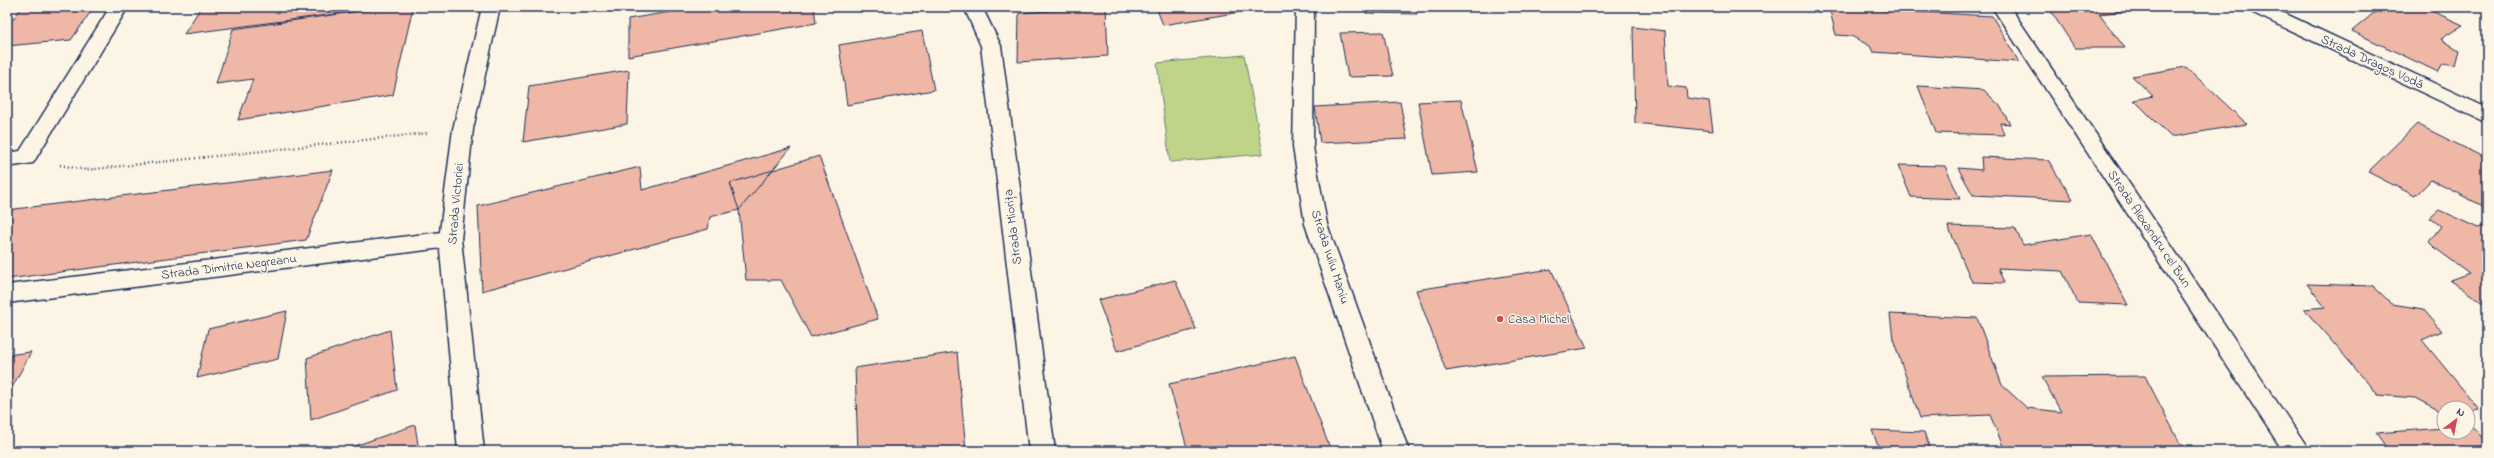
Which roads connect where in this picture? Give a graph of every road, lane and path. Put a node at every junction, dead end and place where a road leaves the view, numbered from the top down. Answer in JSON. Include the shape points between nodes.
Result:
{"nodes":[{"id":1,"x":119,"y":7,"type":"edge"},
{"id":2,"x":491,"y":7,"type":"edge"},
{"id":3,"x":973,"y":7,"type":"edge"},
{"id":4,"x":1305,"y":7,"type":"edge"},
{"id":5,"x":2001,"y":7,"type":"edge"},
{"id":6,"x":2256,"y":7,"type":"edge"},
{"id":7,"x":2487,"y":116,"type":"edge"},
{"id":8,"x":463,"y":129,"type":"junction"},
{"id":9,"x":26,"y":158,"type":"junction"},
{"id":10,"x":7,"y":160,"type":"edge"},
{"id":11,"x":450,"y":239,"type":"junction"},
{"id":12,"x":7,"y":294,"type":"edge"},
{"id":13,"x":471,"y":451,"type":"edge"},
{"id":14,"x":1042,"y":451,"type":"edge"},
{"id":15,"x":1396,"y":451,"type":"edge"},
{"id":16,"x":2297,"y":451,"type":"edge"}],
"edges":[{"from":1,"to":9,"type":"street"},
{"from":2,"to":8,"type":"street","name":"Strada Victoriei"},
{"from":3,"to":14,"type":"street","name":"Strada Miorița","via":[[991,46]]},
{"from":4,"to":15,"type":"street","name":"Strada Iuliu Maniu","via":[[1304,147],[1316,224]]},
{"from":5,"to":16,"type":"street","name":"Strada Alexandru cel Bun"},
{"from":6,"to":7,"type":"street","name":"Strada Dragoș Vodă"},
{"from":8,"to":9,"type":"path","via":[[86,170]]},
{"from":8,"to":11,"type":"street","name":"Strada Victoriei"},
{"from":9,"to":10,"type":"street"},
{"from":11,"to":12,"type":"street","name":"Strada Dimitrie Negreanu"},
{"from":11,"to":13,"type":"street","name":"Strada Victoriei"}]}
